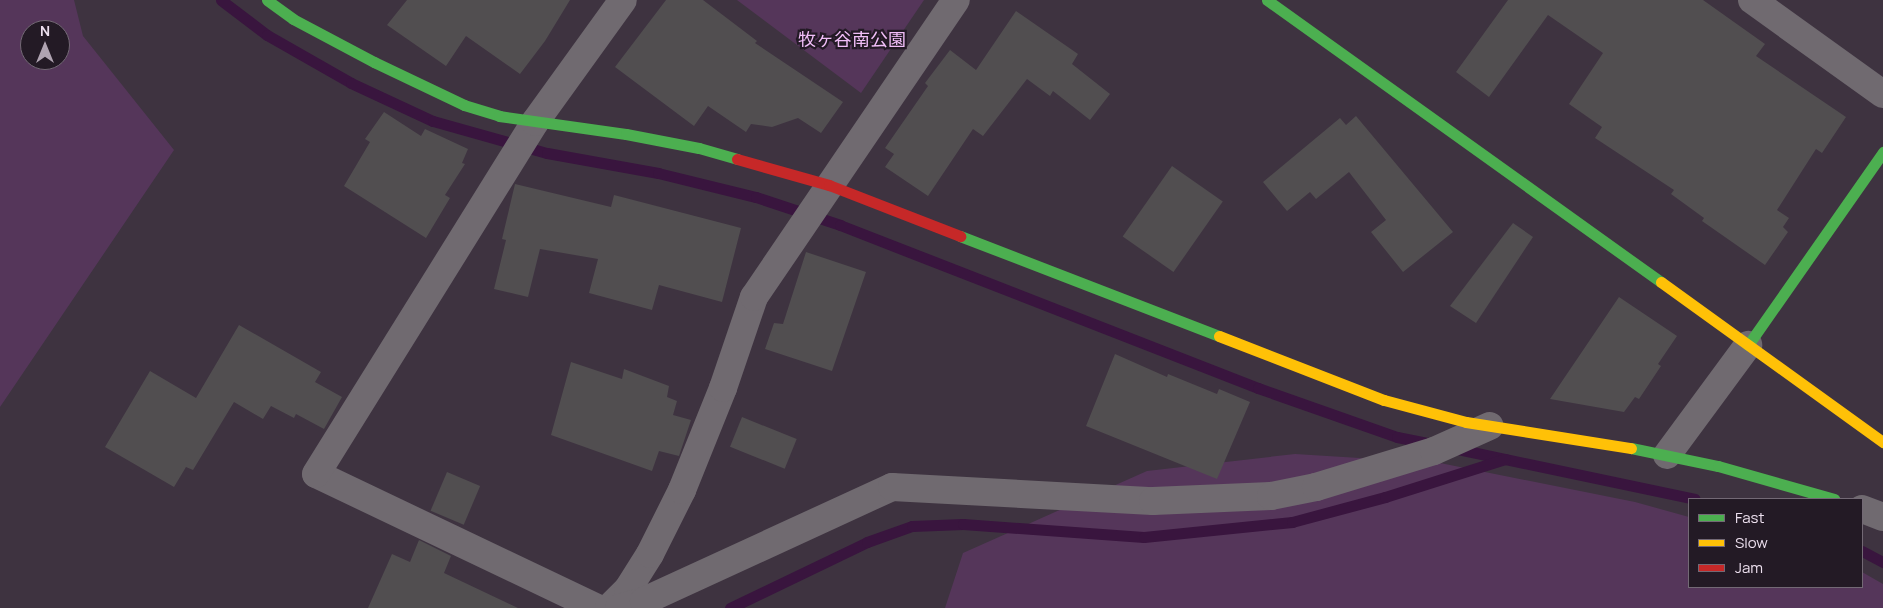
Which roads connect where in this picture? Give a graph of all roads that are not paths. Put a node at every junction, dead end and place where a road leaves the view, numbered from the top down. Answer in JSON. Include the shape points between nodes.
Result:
{"nodes":[{"id":1,"x":266,"y":0,"type":"edge"},
{"id":2,"x":622,"y":0,"type":"edge"},
{"id":3,"x":956,"y":0,"type":"edge"},
{"id":4,"x":1267,"y":0,"type":"edge"},
{"id":5,"x":1752,"y":0,"type":"edge"},
{"id":6,"x":1883,"y":94,"type":"edge"},
{"id":7,"x":535,"y":122,"type":"junction"},
{"id":8,"x":1883,"y":152,"type":"edge"},
{"id":9,"x":829,"y":185,"type":"junction"},
{"id":10,"x":1748,"y":345,"type":"junction"},
{"id":11,"x":1490,"y":426,"type":"junction"},
{"id":12,"x":1883,"y":442,"type":"edge"},
{"id":13,"x":1667,"y":455,"type":"junction"},
{"id":14,"x":1830,"y":498,"type":"edge"},
{"id":15,"x":1863,"y":509,"type":"edge"},
{"id":16,"x":1883,"y":517,"type":"edge"},
{"id":17,"x":597,"y":608,"type":"edge"},
{"id":18,"x":608,"y":608,"type":"edge"},
{"id":19,"x":619,"y":608,"type":"edge"}],
"edges":[{"from":1,"to":7,"type":"street","via":[[317,32],[464,105],[499,116]]},
{"from":2,"to":7,"type":"street"},
{"from":3,"to":9,"type":"street"},
{"from":4,"to":10,"type":"street"},
{"from":5,"to":6,"type":"street"},
{"from":7,"to":9,"type":"street","via":[[699,148]]},
{"from":7,"to":17,"type":"street","via":[[316,474]]},
{"from":8,"to":10,"type":"street"},
{"from":9,"to":11,"type":"street","via":[[1384,400]]},
{"from":9,"to":18,"type":"street","via":[[754,296],[723,388],[682,490],[650,554],[628,589]]},
{"from":10,"to":12,"type":"street"},
{"from":10,"to":13,"type":"street"},
{"from":11,"to":13,"type":"street"},
{"from":11,"to":19,"type":"street","via":[[1434,451],[1316,487],[1271,496],[1153,501],[892,487],[644,602]]},
{"from":13,"to":14,"type":"street"},
{"from":15,"to":16,"type":"street"}]}
